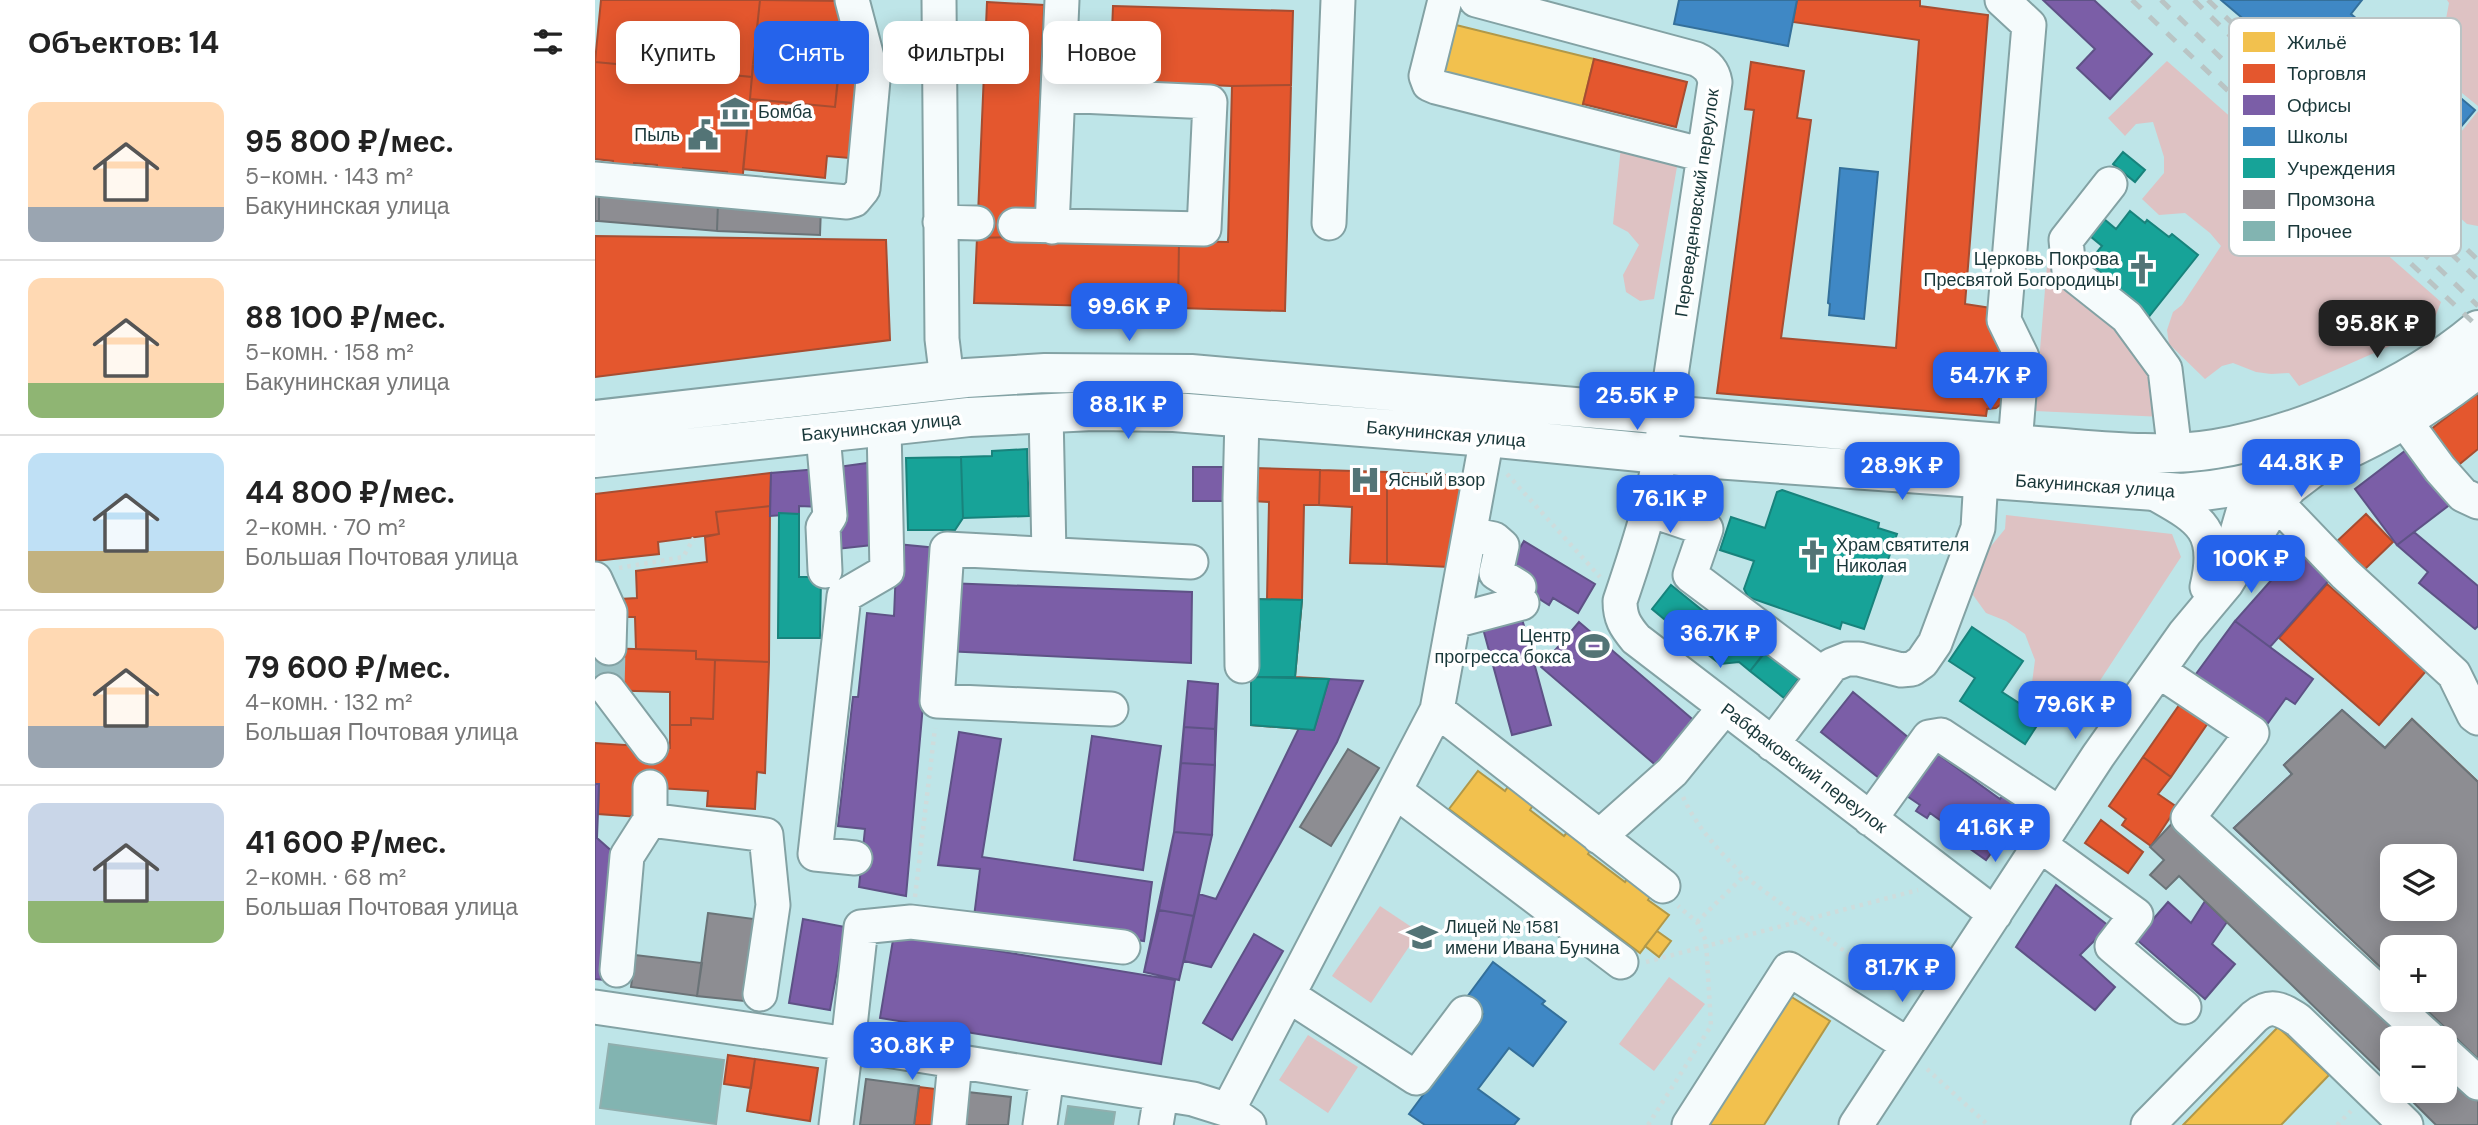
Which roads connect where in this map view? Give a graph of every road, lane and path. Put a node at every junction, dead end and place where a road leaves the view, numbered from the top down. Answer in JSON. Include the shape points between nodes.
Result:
{"nodes":[{"id":1,"x":852,"y":0,"type":"edge"},
{"id":2,"x":939,"y":0,"type":"edge"},
{"id":3,"x":1062,"y":0,"type":"edge"},
{"id":4,"x":1338,"y":0,"type":"edge"},
{"id":5,"x":1445,"y":0,"type":"edge"},
{"id":6,"x":1476,"y":0,"type":"edge"},
{"id":7,"x":2002,"y":0,"type":"edge"},
{"id":8,"x":1058,"y":95,"type":"junction"},
{"id":9,"x":1704,"y":155,"type":"junction"},
{"id":10,"x":595,"y":179,"type":"edge"},
{"id":11,"x":2110,"y":184,"type":"dead end"},
{"id":12,"x":940,"y":222,"type":"junction"},
{"id":13,"x":977,"y":223,"type":"dead end"},
{"id":14,"x":1329,"y":223,"type":"dead end"},
{"id":15,"x":1015,"y":225,"type":"dead end"},
{"id":16,"x":1052,"y":227,"type":"junction"},
{"id":17,"x":2478,"y":330,"type":"edge"},
{"id":18,"x":2478,"y":369,"type":"edge"},
{"id":19,"x":947,"y":380,"type":"junction"},
{"id":20,"x":1046,"y":413,"type":"junction"},
{"id":21,"x":1665,"y":415,"type":"junction"},
{"id":22,"x":1242,"y":417,"type":"junction"},
{"id":23,"x":595,"y":420,"type":"edge"},
{"id":24,"x":2404,"y":420,"type":"junction"},
{"id":25,"x":2318,"y":421,"type":"junction"},
{"id":26,"x":884,"y":426,"type":"junction"},
{"id":27,"x":823,"y":433,"type":"junction"},
{"id":28,"x":1487,"y":437,"type":"junction"},
{"id":29,"x":2015,"y":444,"type":"junction"},
{"id":30,"x":2175,"y":453,"type":"junction"},
{"id":31,"x":1662,"y":454,"type":"junction"},
{"id":32,"x":595,"y":458,"type":"edge"},
{"id":33,"x":1505,"y":471,"type":"dead end"},
{"id":34,"x":1981,"y":478,"type":"junction"},
{"id":35,"x":2147,"y":489,"type":"junction"},
{"id":36,"x":2265,"y":493,"type":"junction"},
{"id":37,"x":2478,"y":502,"type":"edge"},
{"id":38,"x":1650,"y":510,"type":"junction"},
{"id":39,"x":1470,"y":534,"type":"junction"},
{"id":40,"x":694,"y":538,"type":"dead end"},
{"id":41,"x":1049,"y":554,"type":"junction"},
{"id":42,"x":1191,"y":562,"type":"dead end"},
{"id":43,"x":1593,"y":569,"type":"dead end"},
{"id":44,"x":825,"y":571,"type":"dead end"},
{"id":45,"x":601,"y":574,"type":"edge"},
{"id":46,"x":2199,"y":616,"type":"junction"},
{"id":47,"x":1454,"y":621,"type":"junction"},
{"id":48,"x":609,"y":649,"type":"tunnel mouth"},
{"id":49,"x":1242,"y":666,"type":"dead end"},
{"id":50,"x":2159,"y":671,"type":"junction"},
{"id":51,"x":1822,"y":675,"type":"junction"},
{"id":52,"x":608,"y":690,"type":"tunnel mouth"},
{"id":53,"x":1724,"y":707,"type":"junction"},
{"id":54,"x":1111,"y":709,"type":"dead end"},
{"id":55,"x":1437,"y":710,"type":"junction"},
{"id":56,"x":2478,"y":718,"type":"edge"},
{"id":57,"x":934,"y":740,"type":"dead end"},
{"id":58,"x":1772,"y":744,"type":"junction"},
{"id":59,"x":651,"y":747,"type":"dead end"},
{"id":60,"x":1672,"y":772,"type":"junction"},
{"id":61,"x":650,"y":787,"type":"dead end"},
{"id":62,"x":1395,"y":792,"type":"junction"},
{"id":63,"x":2060,"y":814,"type":"junction"},
{"id":64,"x":1870,"y":819,"type":"junction"},
{"id":65,"x":650,"y":820,"type":"junction"},
{"id":66,"x":1599,"y":836,"type":"junction"},
{"id":67,"x":2040,"y":845,"type":"junction"},
{"id":68,"x":855,"y":858,"type":"dead end"},
{"id":69,"x":1744,"y":876,"type":"junction"},
{"id":70,"x":1663,"y":886,"type":"dead end"},
{"id":71,"x":917,"y":890,"type":"dead end"},
{"id":72,"x":1918,"y":890,"type":"dead end"},
{"id":73,"x":1686,"y":913,"type":"dead end"},
{"id":74,"x":1995,"y":914,"type":"junction"},
{"id":75,"x":1804,"y":921,"type":"junction"},
{"id":76,"x":1697,"y":922,"type":"junction"},
{"id":77,"x":1123,"y":947,"type":"dead end"},
{"id":78,"x":1707,"y":947,"type":"junction"},
{"id":79,"x":1621,"y":962,"type":"joint"},
{"id":80,"x":617,"y":970,"type":"dead end"},
{"id":81,"x":760,"y":994,"type":"dead end"},
{"id":82,"x":1288,"y":995,"type":"junction"},
{"id":83,"x":1907,"y":998,"type":"dead end"},
{"id":84,"x":595,"y":1007,"type":"edge"},
{"id":85,"x":2184,"y":1007,"type":"dead end"},
{"id":86,"x":1465,"y":1013,"type":"dead end"},
{"id":87,"x":2416,"y":1026,"type":"edge"},
{"id":88,"x":847,"y":1044,"type":"junction"},
{"id":89,"x":1907,"y":1047,"type":"junction"},
{"id":90,"x":955,"y":1062,"type":"junction"},
{"id":91,"x":2457,"y":1064,"type":"edge"},
{"id":92,"x":1047,"y":1076,"type":"junction"},
{"id":93,"x":2478,"y":1083,"type":"edge"},
{"id":94,"x":1158,"y":1110,"type":"edge"},
{"id":95,"x":1238,"y":1117,"type":"edge"},
{"id":96,"x":836,"y":1125,"type":"edge"},
{"id":97,"x":949,"y":1125,"type":"edge"},
{"id":98,"x":1040,"y":1125,"type":"edge"},
{"id":99,"x":1648,"y":1125,"type":"edge"},
{"id":100,"x":1689,"y":1125,"type":"edge"},
{"id":101,"x":1856,"y":1125,"type":"edge"},
{"id":102,"x":1988,"y":1125,"type":"edge"},
{"id":103,"x":2148,"y":1125,"type":"edge"},
{"id":104,"x":2406,"y":1125,"type":"edge"}],
"edges":[{"from":1,"to":10,"type":"street","via":[[873,80],[863,189],[854,200]]},
{"from":2,"to":12,"type":"street"},
{"from":3,"to":8,"type":"street"},
{"from":4,"to":14,"type":"street"},
{"from":5,"to":9,"type":"street","via":[[1426,76],[1429,84]]},
{"from":6,"to":9,"type":"street","name":"Переведеновский переулок","via":[[1703,62],[1715,82]]},
{"from":7,"to":29,"type":"street","via":[[2028,25],[2004,320],[2022,357]]},
{"from":8,"to":16,"type":"street"},
{"from":8,"to":16,"type":"street","via":[[1210,102],[1205,216],[1204,229]]},
{"from":9,"to":21,"type":"street","name":"Переведеновский переулок"},
{"from":11,"to":30,"type":"street","via":[[2066,240],[2069,271],[2127,317],[2165,369]]},
{"from":12,"to":13,"type":"street"},
{"from":12,"to":19,"type":"street"},
{"from":15,"to":16,"type":"street"},
{"from":17,"to":25,"type":"main road","name":"Бакунинская улица","via":[[2406,380]]},
{"from":18,"to":24,"type":"main road","name":"Бакунинская улица"},
{"from":19,"to":21,"type":"main road","name":"Бакунинская улица","via":[[1045,373],[1191,374]]},
{"from":19,"to":23,"type":"main road","name":"Бакунинская улица"},
{"from":20,"to":22,"type":"main road","name":"Бакунинская улица","via":[[1174,412]]},
{"from":20,"to":26,"type":"main road","name":"Бакунинская улица"},
{"from":20,"to":41,"type":"street"},
{"from":21,"to":29,"type":"main road","name":"Бакунинская улица"},
{"from":21,"to":31,"type":"street","name":"Переведеновский переулок"},
{"from":22,"to":28,"type":"main road","name":"Бакунинская улица"},
{"from":22,"to":49,"type":"street"},
{"from":24,"to":36,"type":"main road","name":"Бакунинская улица"},
{"from":24,"to":37,"type":"street","via":[[2463,495]]},
{"from":25,"to":30,"type":"main road","name":"Бакунинская улица","via":[[2216,449]]},
{"from":25,"to":36,"type":"street","via":[[2286,443],[2265,465]]},
{"from":26,"to":27,"type":"main road","name":"Бакунинская улица"},
{"from":26,"to":68,"type":"street","via":[[887,571],[844,596],[815,854]]},
{"from":27,"to":32,"type":"main road","name":"Бакунинская улица"},
{"from":27,"to":44,"type":"street","via":[[830,516],[823,527]]},
{"from":28,"to":31,"type":"main road","name":"Бакунинская улица"},
{"from":28,"to":39,"type":"street"},
{"from":29,"to":30,"type":"main road","name":"Бакунинская улица"},
{"from":31,"to":34,"type":"main road","name":"Бакунинская улица"},
{"from":31,"to":38,"type":"street","name":"Рабфаковский переулок"},
{"from":33,"to":43,"type":"path"},
{"from":34,"to":35,"type":"main road","name":"Бакунинская улица"},
{"from":34,"to":51,"type":"street","via":[[1977,528],[1935,643],[1922,662],[1901,670],[1847,659]]},
{"from":35,"to":36,"type":"main road","name":"Бакунинская улица"},
{"from":35,"to":46,"type":"street","via":[[2184,510],[2208,534],[2213,553]]},
{"from":36,"to":46,"type":"street"},
{"from":36,"to":56,"type":"street","via":[[2454,674]]},
{"from":38,"to":51,"type":"street","via":[[1706,529],[1690,575]]},
{"from":38,"to":53,"type":"street","name":"Рабфаковский переулок","via":[[1620,601],[1624,625]]},
{"from":39,"to":47,"type":"street"},
{"from":39,"to":47,"type":"street","via":[[1502,545],[1496,573],[1521,595]]},
{"from":40,"to":45,"type":"path","via":[[683,557]]},
{"from":41,"to":42,"type":"street"},
{"from":41,"to":54,"type":"street","via":[[947,549],[937,701]]},
{"from":45,"to":48,"type":"street","via":[[610,612]]},
{"from":46,"to":50,"type":"street"},
{"from":47,"to":55,"type":"street"},
{"from":50,"to":63,"type":"street"},
{"from":50,"to":87,"type":"street","via":[[2252,733],[2188,818]]},
{"from":51,"to":58,"type":"street"},
{"from":52,"to":59,"type":"street"},
{"from":53,"to":58,"type":"street","name":"Рабфаковский переулок"},
{"from":53,"to":60,"type":"street"},
{"from":55,"to":62,"type":"street"},
{"from":55,"to":66,"type":"street"},
{"from":57,"to":71,"type":"path"},
{"from":58,"to":64,"type":"street","name":"Рабфаковский переулок"},
{"from":60,"to":66,"type":"street"},
{"from":60,"to":69,"type":"path","via":[[1692,816]]},
{"from":61,"to":65,"type":"street"},
{"from":62,"to":79,"type":"street"},
{"from":62,"to":82,"type":"street"},
{"from":63,"to":64,"type":"street","via":[[1941,735],[1929,737]]},
{"from":63,"to":67,"type":"street"},
{"from":64,"to":74,"type":"street","name":"Рабфаковский переулок"},
{"from":65,"to":80,"type":"street","via":[[627,856]]},
{"from":65,"to":81,"type":"street","via":[[766,835],[773,905]]},
{"from":66,"to":70,"type":"street"},
{"from":67,"to":74,"type":"street"},
{"from":67,"to":85,"type":"street","via":[[2136,915],[2112,946]]},
{"from":69,"to":75,"type":"path"},
{"from":69,"to":76,"type":"path"},
{"from":72,"to":75,"type":"path"},
{"from":73,"to":76,"type":"path"},
{"from":74,"to":89,"type":"street"},
{"from":75,"to":78,"type":"path"},
{"from":75,"to":83,"type":"path"},
{"from":76,"to":78,"type":"path"},
{"from":77,"to":88,"type":"street","via":[[911,922],[861,926]]},
{"from":78,"to":79,"type":"path","via":[[1653,962]]},
{"from":78,"to":99,"type":"path","via":[[1711,1026]]},
{"from":82,"to":86,"type":"street","via":[[1416,1078]]},
{"from":82,"to":95,"type":"street"},
{"from":84,"to":88,"type":"street"},
{"from":88,"to":90,"type":"street"},
{"from":88,"to":96,"type":"street"},
{"from":89,"to":100,"type":"street","via":[[1789,969]]},
{"from":89,"to":101,"type":"street"},
{"from":89,"to":102,"type":"path"},
{"from":90,"to":92,"type":"street"},
{"from":90,"to":97,"type":"street"},
{"from":91,"to":93,"type":"street"},
{"from":92,"to":94,"type":"street"},
{"from":92,"to":98,"type":"street"},
{"from":94,"to":95,"type":"street","via":[[1193,1100]]},
{"from":103,"to":104,"type":"street","via":[[2253,1017],[2272,1007],[2298,1020]]}]}
